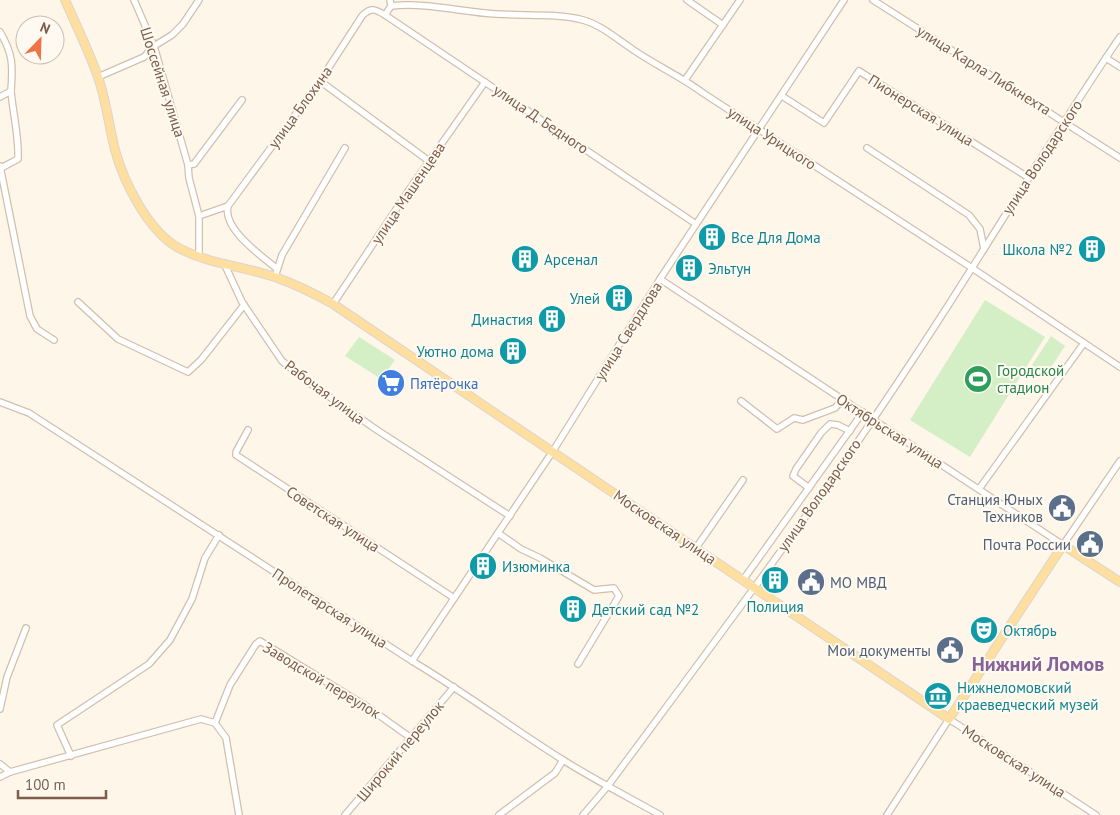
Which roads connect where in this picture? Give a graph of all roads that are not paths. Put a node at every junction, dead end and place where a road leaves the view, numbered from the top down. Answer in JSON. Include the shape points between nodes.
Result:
{"nodes":[{"id":1,"x":65,"y":0,"type":"edge"},
{"id":2,"x":134,"y":0,"type":"edge"},
{"id":3,"x":199,"y":0,"type":"edge"},
{"id":4,"x":687,"y":0,"type":"edge"},
{"id":5,"x":740,"y":0,"type":"edge"},
{"id":6,"x":844,"y":0,"type":"edge"},
{"id":7,"x":873,"y":0,"type":"edge"},
{"id":8,"x":390,"y":3,"type":"edge"},
{"id":9,"x":385,"y":15,"type":"junction"},
{"id":10,"x":723,"y":25,"type":"junction"},
{"id":11,"x":0,"y":32,"type":"edge"},
{"id":12,"x":1120,"y":37,"type":"edge"},
{"id":13,"x":154,"y":46,"type":"junction"},
{"id":14,"x":1106,"y":58,"type":"junction"},
{"id":15,"x":1120,"y":67,"type":"edge"},
{"id":16,"x":98,"y":77,"type":"junction"},
{"id":17,"x":686,"y":80,"type":"junction"},
{"id":18,"x":320,"y":82,"type":"junction"},
{"id":19,"x":485,"y":82,"type":"junction"},
{"id":20,"x":11,"y":91,"type":"junction"},
{"id":21,"x":782,"y":96,"type":"junction"},
{"id":22,"x":0,"y":98,"type":"edge"},
{"id":23,"x":242,"y":100,"type":"dead end"},
{"id":24,"x":1065,"y":121,"type":"junction"},
{"id":25,"x":759,"y":129,"type":"junction"},
{"id":26,"x":345,"y":148,"type":"dead end"},
{"id":27,"x":866,"y":148,"type":"dead end"},
{"id":28,"x":1120,"y":158,"type":"edge"},
{"id":29,"x":429,"y":161,"type":"junction"},
{"id":30,"x":188,"y":165,"type":"junction"},
{"id":31,"x":0,"y":167,"type":"edge"},
{"id":32,"x":1029,"y":178,"type":"junction"},
{"id":33,"x":228,"y":206,"type":"junction"},
{"id":34,"x":199,"y":216,"type":"junction"},
{"id":35,"x":696,"y":224,"type":"junction"},
{"id":36,"x":984,"y":249,"type":"junction"},
{"id":37,"x":199,"y":256,"type":"junction"},
{"id":38,"x":224,"y":263,"type":"junction"},
{"id":39,"x":972,"y":268,"type":"junction"},
{"id":40,"x":276,"y":273,"type":"junction"},
{"id":41,"x":660,"y":279,"type":"junction"},
{"id":42,"x":78,"y":302,"type":"dead end"},
{"id":43,"x":333,"y":304,"type":"junction"},
{"id":44,"x":244,"y":305,"type":"junction"},
{"id":45,"x":54,"y":340,"type":"dead end"},
{"id":46,"x":1084,"y":343,"type":"junction"},
{"id":47,"x":1120,"y":367,"type":"edge"},
{"id":48,"x":843,"y":399,"type":"junction"},
{"id":49,"x":0,"y":402,"type":"edge"},
{"id":50,"x":740,"y":402,"type":"dead end"},
{"id":51,"x":863,"y":412,"type":"junction"},
{"id":52,"x":872,"y":419,"type":"junction"},
{"id":53,"x":248,"y":430,"type":"dead end"},
{"id":54,"x":850,"y":431,"type":"junction"},
{"id":55,"x":554,"y":451,"type":"junction"},
{"id":56,"x":1120,"y":461,"type":"edge"},
{"id":57,"x":742,"y":480,"type":"dead end"},
{"id":58,"x":809,"y":488,"type":"junction"},
{"id":59,"x":979,"y":489,"type":"junction"},
{"id":60,"x":510,"y":516,"type":"junction"},
{"id":61,"x":498,"y":533,"type":"junction"},
{"id":62,"x":219,"y":535,"type":"junction"},
{"id":63,"x":1063,"y":545,"type":"junction"},
{"id":64,"x":696,"y":548,"type":"junction"},
{"id":65,"x":743,"y":580,"type":"junction"},
{"id":66,"x":1120,"y":582,"type":"edge"},
{"id":67,"x":754,"y":587,"type":"junction"},
{"id":68,"x":454,"y":598,"type":"junction"},
{"id":69,"x":26,"y":628,"type":"dead end"},
{"id":70,"x":412,"y":661,"type":"junction"},
{"id":71,"x":578,"y":664,"type":"dead end"},
{"id":72,"x":454,"y":687,"type":"junction"},
{"id":73,"x":0,"y":709,"type":"edge"},
{"id":74,"x":949,"y":719,"type":"junction"},
{"id":75,"x":215,"y":723,"type":"junction"},
{"id":76,"x":411,"y":738,"type":"junction"},
{"id":77,"x":71,"y":756,"type":"junction"},
{"id":78,"x":563,"y":760,"type":"junction"},
{"id":79,"x":0,"y":764,"type":"edge"},
{"id":80,"x":10,"y":772,"type":"junction"},
{"id":81,"x":0,"y":777,"type":"edge"},
{"id":82,"x":608,"y":788,"type":"junction"},
{"id":83,"x":240,"y":815,"type":"edge"},
{"id":84,"x":345,"y":815,"type":"edge"},
{"id":85,"x":499,"y":815,"type":"edge"},
{"id":86,"x":583,"y":815,"type":"edge"},
{"id":87,"x":659,"y":815,"type":"edge"},
{"id":88,"x":887,"y":815,"type":"edge"},
{"id":89,"x":1096,"y":815,"type":"edge"}],
"edges":[{"from":1,"to":16,"type":"main road"},
{"from":2,"to":13,"type":"street","name":"Шоссейная улица"},
{"from":3,"to":13,"type":"street","via":[[183,24]]},
{"from":4,"to":10,"type":"street"},
{"from":5,"to":10,"type":"street"},
{"from":6,"to":21,"type":"street","name":"улица Свердлова"},
{"from":7,"to":24,"type":"street","name":"улица Карла Либкнехта"},
{"from":8,"to":9,"type":"street"},
{"from":8,"to":17,"type":"street","name":"улица Урицкого","via":[[584,20]]},
{"from":9,"to":18,"type":"street","name":"улица Блохина","via":[[377,10],[367,11]]},
{"from":9,"to":19,"type":"street","name":"улица Д. Бедного"},
{"from":10,"to":17,"type":"street"},
{"from":11,"to":20,"type":"street","via":[[9,46]]},
{"from":12,"to":14,"type":"street","name":"улица Володарского"},
{"from":13,"to":16,"type":"street","via":[[144,57]]},
{"from":13,"to":30,"type":"street","name":"Шоссейная улица"},
{"from":14,"to":15,"type":"street"},
{"from":14,"to":24,"type":"street","name":"улица Володарского"},
{"from":16,"to":37,"type":"main road","via":[[116,152],[136,198],[169,242]]},
{"from":17,"to":25,"type":"street","name":"улица Урицкого"},
{"from":18,"to":29,"type":"street"},
{"from":18,"to":33,"type":"street","name":"улица Блохина"},
{"from":19,"to":29,"type":"street","name":"улица Машенцева"},
{"from":19,"to":35,"type":"street","name":"улица Д. Бедного"},
{"from":20,"to":22,"type":"street"},
{"from":20,"to":31,"type":"street","via":[[19,141],[18,159]]},
{"from":21,"to":25,"type":"street","name":"улица Свердлова"},
{"from":21,"to":32,"type":"street","name":"Пионерская улица","via":[[824,123],[859,71]]},
{"from":23,"to":30,"type":"street","via":[[194,164]]},
{"from":24,"to":28,"type":"street","name":"улица Карла Либкнехта"},
{"from":24,"to":32,"type":"street","name":"улица Володарского"},
{"from":25,"to":35,"type":"street","name":"улица Свердлова"},
{"from":25,"to":39,"type":"street","name":"улица Урицкого"},
{"from":26,"to":40,"type":"street","via":[[282,255]]},
{"from":27,"to":36,"type":"street","via":[[969,215],[980,229]]},
{"from":29,"to":43,"type":"street","name":"улица Машенцева"},
{"from":30,"to":34,"type":"street","name":"Шоссейная улица"},
{"from":31,"to":45,"type":"street","via":[[30,316],[36,329]]},
{"from":32,"to":36,"type":"street","name":"улица Володарского"},
{"from":33,"to":34,"type":"street"},
{"from":33,"to":40,"type":"street","via":[[228,217],[241,238]]},
{"from":34,"to":37,"type":"street","name":"Шоссейная улица"},
{"from":35,"to":41,"type":"street","name":"улица Свердлова"},
{"from":36,"to":39,"type":"street","name":"улица Володарского"},
{"from":37,"to":38,"type":"main road"},
{"from":38,"to":40,"type":"main road","name":"Московская улица"},
{"from":38,"to":44,"type":"street","name":"Рабочая улица"},
{"from":39,"to":46,"type":"street","name":"улица Урицкого"},
{"from":39,"to":52,"type":"street","name":"улица Володарского"},
{"from":40,"to":43,"type":"main road","name":"Московская улица"},
{"from":41,"to":48,"type":"street","name":"Октябрьская улица"},
{"from":41,"to":55,"type":"street","name":"улица Свердлова"},
{"from":42,"to":44,"type":"street","via":[[118,339],[188,372]]},
{"from":43,"to":55,"type":"main road","name":"Московская улица"},
{"from":44,"to":60,"type":"street","name":"Рабочая улица","via":[[282,360],[311,384]]},
{"from":46,"to":47,"type":"street","name":"улица Урицкого"},
{"from":46,"to":59,"type":"street"},
{"from":48,"to":50,"type":"street","via":[[835,408],[803,420],[794,418],[777,429]]},
{"from":48,"to":51,"type":"street","name":"Октябрьская улица"},
{"from":49,"to":62,"type":"street","name":"Пролетарская улица","via":[[29,413]]},
{"from":51,"to":52,"type":"street","name":"Октябрьская улица"},
{"from":51,"to":54,"type":"street"},
{"from":52,"to":59,"type":"street","name":"Октябрьская улица"},
{"from":52,"to":67,"type":"street","name":"улица Володарского"},
{"from":53,"to":68,"type":"street","name":"Советская улица","via":[[236,455]]},
{"from":54,"to":58,"type":"street"},
{"from":54,"to":58,"type":"street","via":[[830,424],[821,433],[793,476]]},
{"from":55,"to":60,"type":"street","name":"улица Свердлова"},
{"from":55,"to":64,"type":"main road","name":"Московская улица"},
{"from":56,"to":63,"type":"street"},
{"from":57,"to":64,"type":"street"},
{"from":58,"to":65,"type":"street"},
{"from":59,"to":63,"type":"street","name":"Октябрьская улица"},
{"from":60,"to":61,"type":"street","name":"улица Свердлова"},
{"from":61,"to":68,"type":"street","name":"улица Свердлова"},
{"from":61,"to":71,"type":"street","via":[[594,590],[614,588],[619,596]]},
{"from":62,"to":70,"type":"street","name":"Пролетарская улица"},
{"from":62,"to":77,"type":"street","via":[[205,558],[192,599],[170,640],[149,664],[56,725]]},
{"from":63,"to":66,"type":"main road","name":"Октябрьская улица"},
{"from":63,"to":74,"type":"main road"},
{"from":64,"to":65,"type":"main road","name":"Московская улица"},
{"from":65,"to":67,"type":"main road","name":"Московская улица"},
{"from":67,"to":74,"type":"main road","name":"Московская улица"},
{"from":67,"to":82,"type":"street","name":"улица Володарского"},
{"from":68,"to":70,"type":"street","name":"улица Свердлова"},
{"from":69,"to":73,"type":"street","via":[[7,677]]},
{"from":70,"to":72,"type":"street","name":"Пролетарская улица"},
{"from":72,"to":76,"type":"street","name":"Широкий переулок"},
{"from":72,"to":78,"type":"street","name":"Пролетарская улица"},
{"from":74,"to":88,"type":"street"},
{"from":74,"to":89,"type":"street","name":"Московская улица"},
{"from":75,"to":76,"type":"street","name":"Заводской переулок","via":[[230,685],[260,641],[369,708]]},
{"from":75,"to":77,"type":"street","via":[[201,719]]},
{"from":75,"to":83,"type":"street","via":[[226,738]]},
{"from":76,"to":84,"type":"street","name":"Широкий переулок"},
{"from":77,"to":80,"type":"street"},
{"from":78,"to":82,"type":"street","name":"Пролетарская улица"},
{"from":78,"to":85,"type":"street","via":[[555,773]]},
{"from":79,"to":80,"type":"street"},
{"from":80,"to":81,"type":"street"},
{"from":82,"to":86,"type":"street","name":"улица Володарского"},
{"from":82,"to":87,"type":"street","name":"Пролетарская улица"}]}
